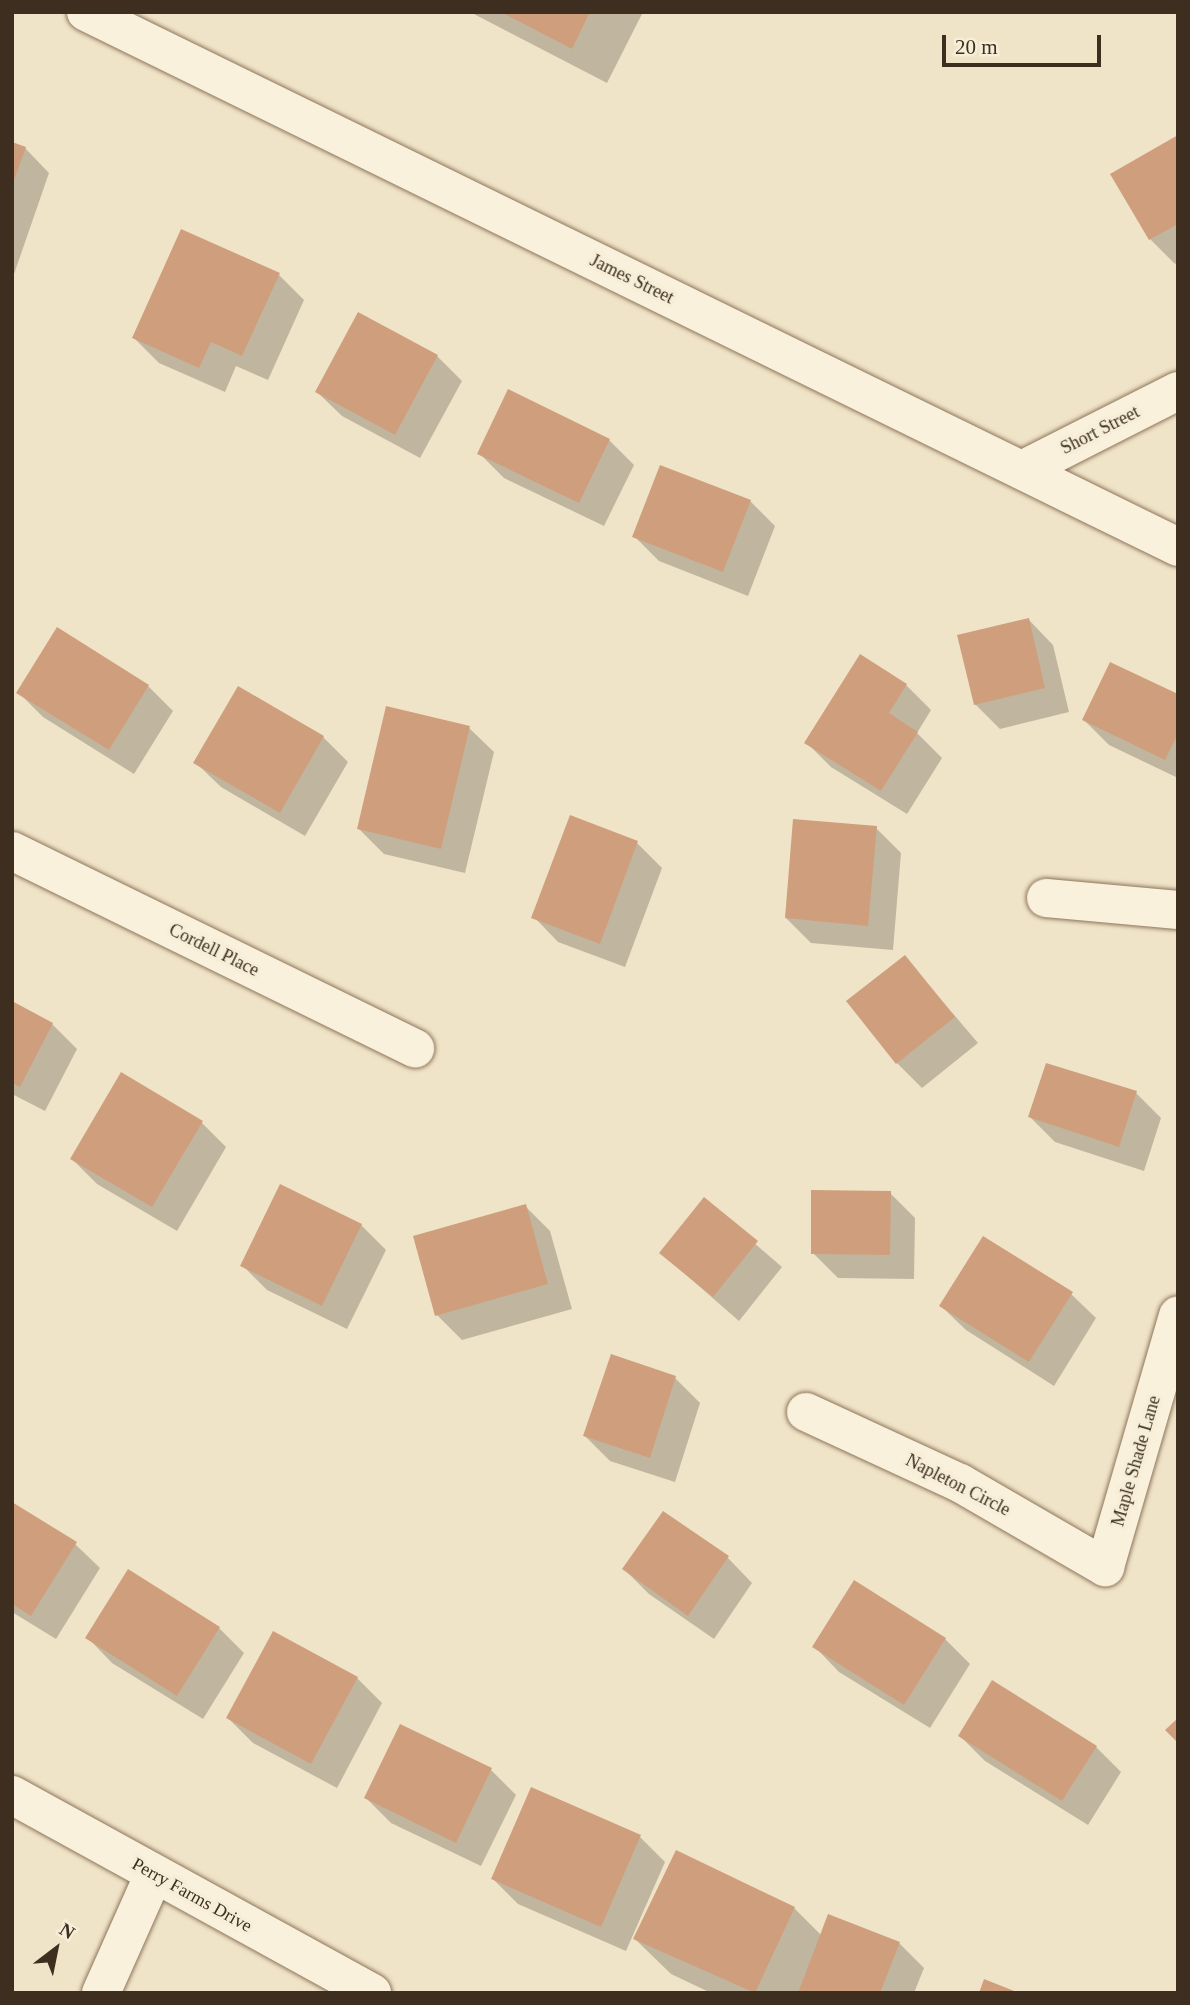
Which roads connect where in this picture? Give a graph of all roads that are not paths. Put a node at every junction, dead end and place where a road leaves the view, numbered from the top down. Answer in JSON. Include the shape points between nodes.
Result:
{"nodes":[{"id":1,"x":86,"y":12,"type":"edge"},
{"id":2,"x":1178,"y":391,"type":"edge"},
{"id":3,"x":1022,"y":470,"type":"junction"},
{"id":4,"x":1178,"y":547,"type":"edge"},
{"id":5,"x":12,"y":851,"type":"edge"},
{"id":6,"x":1046,"y":898,"type":"dead end"},
{"id":7,"x":1178,"y":910,"type":"edge"},
{"id":8,"x":415,"y":1048,"type":"dead end"},
{"id":9,"x":1178,"y":1315,"type":"edge"},
{"id":10,"x":806,"y":1412,"type":"dead end"},
{"id":11,"x":1105,"y":1567,"type":"joint"},
{"id":12,"x":12,"y":1795,"type":"edge"},
{"id":13,"x":154,"y":1874,"type":"junction"},
{"id":14,"x":101,"y":1993,"type":"edge"},
{"id":15,"x":372,"y":1993,"type":"edge"}],
"edges":[{"from":1,"to":3,"type":"street","name":"James Street"},
{"from":2,"to":3,"type":"street","name":"Short Street"},
{"from":3,"to":4,"type":"street","name":"James Street"},
{"from":5,"to":8,"type":"street","name":"Cordell Place"},
{"from":6,"to":7,"type":"street"},
{"from":9,"to":11,"type":"street","name":"Maple Shade Lane"},
{"from":10,"to":11,"type":"street","name":"Napleton Circle","via":[[960,1483]]},
{"from":12,"to":13,"type":"street","name":"Perry Farms Drive"},
{"from":13,"to":14,"type":"street"},
{"from":13,"to":15,"type":"street","name":"Perry Farms Drive"}]}
